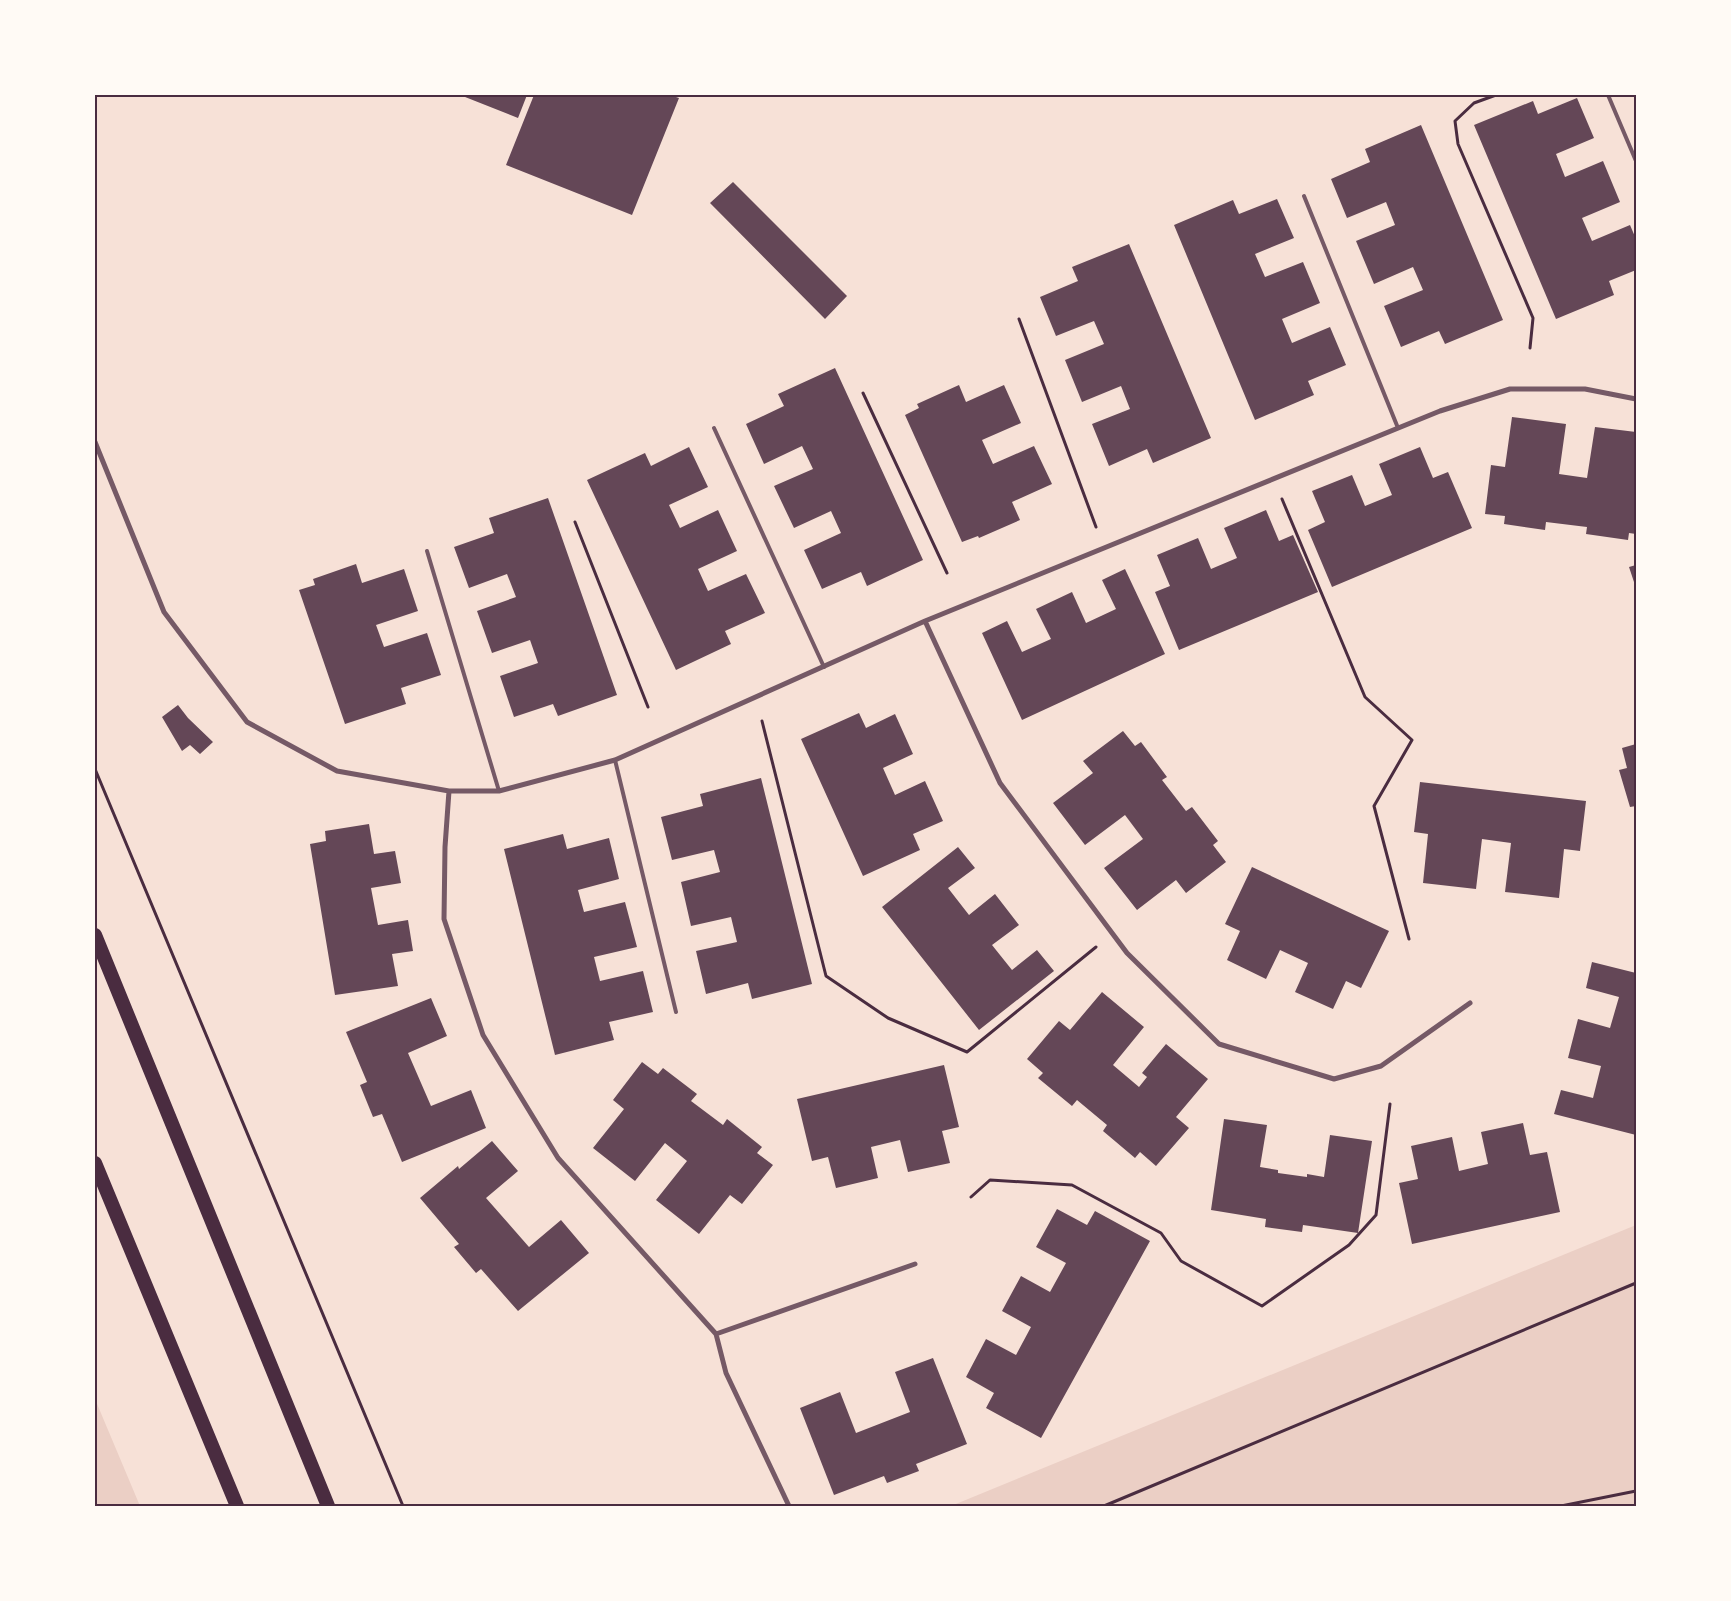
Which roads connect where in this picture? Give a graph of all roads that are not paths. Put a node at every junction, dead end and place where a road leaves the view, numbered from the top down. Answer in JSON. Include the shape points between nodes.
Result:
{"nodes":[{"id":1,"x":1608,"y":95,"type":"edge"},
{"id":2,"x":1636,"y":161,"type":"edge"},
{"id":3,"x":1304,"y":196,"type":"dead end"},
{"id":4,"x":1636,"y":399,"type":"edge"},
{"id":5,"x":714,"y":428,"type":"dead end"},
{"id":6,"x":1398,"y":428,"type":"junction"},
{"id":7,"x":95,"y":442,"type":"edge"},
{"id":8,"x":427,"y":551,"type":"dead end"},
{"id":9,"x":926,"y":621,"type":"junction"},
{"id":10,"x":824,"y":667,"type":"junction"},
{"id":11,"x":615,"y":760,"type":"junction"},
{"id":12,"x":449,"y":790,"type":"junction"},
{"id":13,"x":499,"y":790,"type":"junction"},
{"id":14,"x":95,"y":935,"type":"edge"},
{"id":15,"x":1470,"y":1003,"type":"dead end"},
{"id":16,"x":676,"y":1012,"type":"dead end"},
{"id":17,"x":95,"y":1163,"type":"edge"},
{"id":18,"x":915,"y":1264,"type":"dead end"},
{"id":19,"x":716,"y":1334,"type":"junction"},
{"id":20,"x":237,"y":1506,"type":"edge"},
{"id":21,"x":328,"y":1506,"type":"edge"},
{"id":22,"x":789,"y":1506,"type":"edge"}],
"edges":[{"from":1,"to":2,"type":"lane"},
{"from":3,"to":6,"type":"lane"},
{"from":4,"to":6,"type":"street","via":[[1585,389],[1510,389]]},
{"from":5,"to":10,"type":"lane"},
{"from":6,"to":9,"type":"street"},
{"from":7,"to":12,"type":"street","via":[[164,612],[247,722],[337,771]]},
{"from":8,"to":13,"type":"lane"},
{"from":9,"to":10,"type":"street"},
{"from":9,"to":15,"type":"street","via":[[1000,783],[1127,953],[1219,1044],[1334,1079],[1381,1066]]},
{"from":10,"to":11,"type":"street"},
{"from":11,"to":13,"type":"street"},
{"from":11,"to":16,"type":"lane"},
{"from":12,"to":13,"type":"street"},
{"from":12,"to":19,"type":"street","via":[[444,847],[444,919],[483,1035],[558,1158]]},
{"from":14,"to":21,"type":"highway"},
{"from":17,"to":20,"type":"highway"},
{"from":18,"to":19,"type":"street"},
{"from":19,"to":22,"type":"street","via":[[726,1373]]}]}
